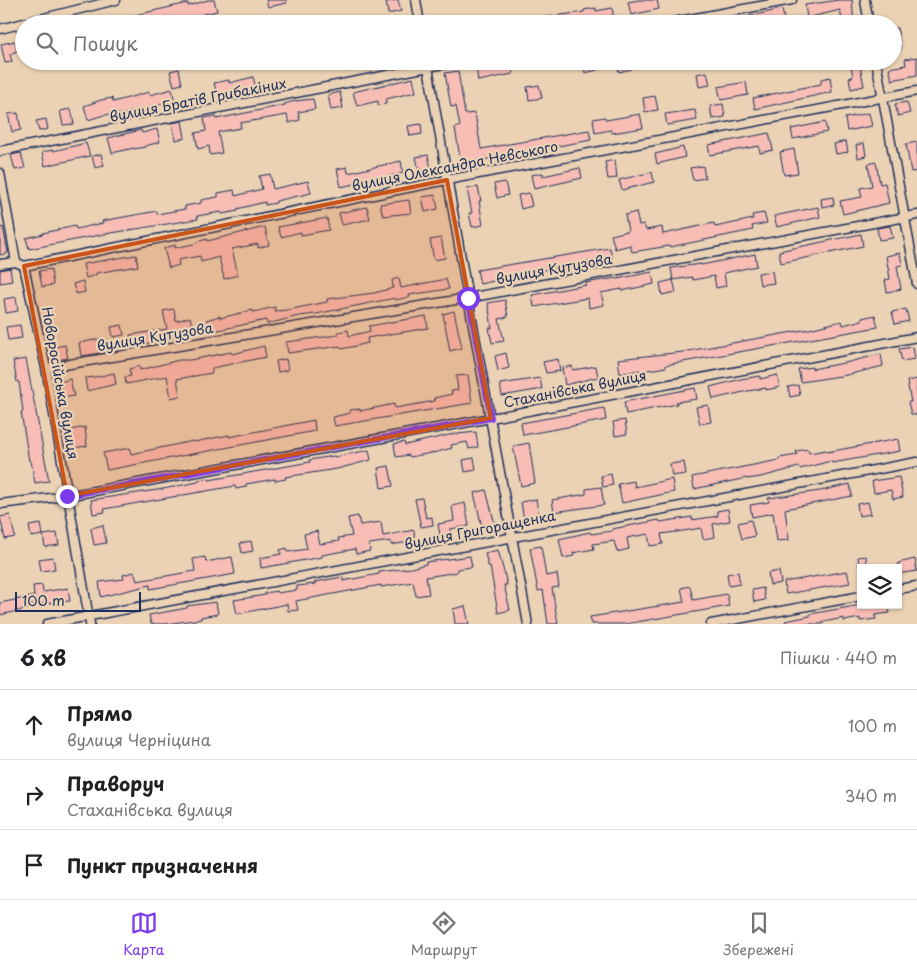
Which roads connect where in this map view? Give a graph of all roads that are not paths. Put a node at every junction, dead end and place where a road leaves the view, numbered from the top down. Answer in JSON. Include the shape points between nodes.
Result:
{"nodes":[{"id":1,"x":116,"y":0,"type":"edge"},
{"id":2,"x":416,"y":0,"type":"edge"},
{"id":3,"x":792,"y":0,"type":"edge"},
{"id":4,"x":866,"y":0,"type":"edge"},
{"id":5,"x":56,"y":15,"type":"edge"},
{"id":6,"x":418,"y":15,"type":"edge"},
{"id":7,"x":711,"y":15,"type":"edge"},
{"id":8,"x":868,"y":15,"type":"edge"},
{"id":9,"x":15,"y":25,"type":"edge"},
{"id":10,"x":0,"y":29,"type":"edge"},
{"id":11,"x":398,"y":70,"type":"edge"},
{"id":12,"x":429,"y":70,"type":"edge"},
{"id":13,"x":877,"y":70,"type":"edge"},
{"id":14,"x":917,"y":91,"type":"edge"},
{"id":15,"x":882,"y":98,"type":"junction"},
{"id":16,"x":0,"y":151,"type":"edge"},
{"id":17,"x":0,"y":173,"type":"edge"},
{"id":18,"x":447,"y":180,"type":"junction"},
{"id":19,"x":917,"y":215,"type":"edge"},
{"id":20,"x":906,"y":217,"type":"junction"},
{"id":21,"x":16,"y":262,"type":"junction"},
{"id":22,"x":0,"y":264,"type":"edge"},
{"id":23,"x":24,"y":266,"type":"junction"},
{"id":24,"x":917,"y":284,"type":"edge"},
{"id":25,"x":468,"y":298,"type":"junction"},
{"id":26,"x":917,"y":337,"type":"edge"},
{"id":27,"x":46,"y":368,"type":"junction"},
{"id":28,"x":491,"y":418,"type":"junction"},
{"id":29,"x":917,"y":462,"type":"edge"},
{"id":30,"x":67,"y":496,"type":"junction"},
{"id":31,"x":0,"y":504,"type":"edge"},
{"id":32,"x":511,"y":537,"type":"junction"},
{"id":33,"x":917,"y":586,"type":"edge"},
{"id":34,"x":902,"y":588,"type":"edge"},
{"id":35,"x":857,"y":597,"type":"edge"},
{"id":36,"x":89,"y":620,"type":"edge"},
{"id":37,"x":47,"y":624,"type":"edge"},
{"id":38,"x":528,"y":624,"type":"edge"},
{"id":39,"x":711,"y":624,"type":"edge"}],
"edges":[{"from":1,"to":5,"type":"street"},
{"from":2,"to":6,"type":"street"},
{"from":3,"to":7,"type":"street"},
{"from":4,"to":8,"type":"street"},
{"from":9,"to":10,"type":"street"},
{"from":11,"to":16,"type":"street","name":"вулиця Братів Грибакіних"},
{"from":12,"to":18,"type":"street"},
{"from":13,"to":15,"type":"street"},
{"from":14,"to":15,"type":"street","name":"вулиця Олександра Невського"},
{"from":15,"to":18,"type":"street","name":"вулиця Олександра Невського"},
{"from":15,"to":20,"type":"street"},
{"from":17,"to":21,"type":"street"},
{"from":18,"to":23,"type":"street","name":"вулиця Олександра Невського"},
{"from":18,"to":25,"type":"street"},
{"from":19,"to":20,"type":"street","name":"вулиця Кутузова"},
{"from":20,"to":24,"type":"street"},
{"from":20,"to":25,"type":"street","name":"вулиця Кутузова"},
{"from":21,"to":22,"type":"street"},
{"from":21,"to":23,"type":"street"},
{"from":23,"to":27,"type":"street","name":"Новоросійська вулиця"},
{"from":25,"to":27,"type":"street","name":"вулиця Кутузова"},
{"from":25,"to":28,"type":"street"},
{"from":26,"to":28,"type":"street","name":"Стаханівська вулиця"},
{"from":27,"to":30,"type":"street","name":"Новоросійська вулиця"},
{"from":28,"to":30,"type":"street","name":"Стаханівська вулиця"},
{"from":28,"to":32,"type":"street"},
{"from":29,"to":32,"type":"street","name":"вулиця Григоращенка"},
{"from":30,"to":31,"type":"street","name":"Стаханівська вулиця"},
{"from":30,"to":36,"type":"street","name":"Новоросійська вулиця"},
{"from":32,"to":36,"type":"street","name":"вулиця Григоращенка"},
{"from":32,"to":38,"type":"street"},
{"from":33,"to":34,"type":"street"},
{"from":35,"to":39,"type":"street"},
{"from":36,"to":37,"type":"street","name":"вулиця Григоращенка"}]}
